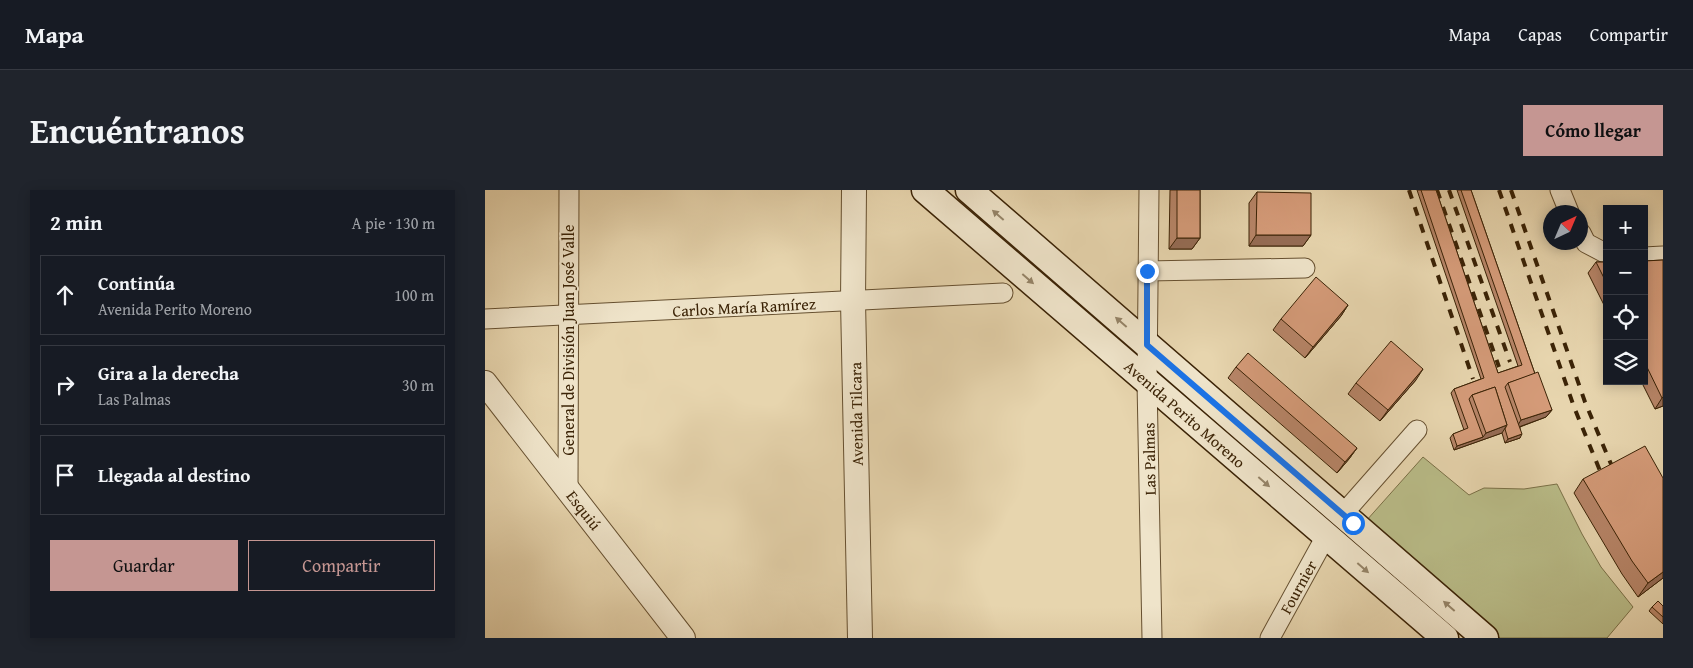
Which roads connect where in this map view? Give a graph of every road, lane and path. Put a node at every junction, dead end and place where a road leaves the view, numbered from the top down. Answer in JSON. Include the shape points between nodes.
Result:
{"nodes":[{"id":1,"x":569,"y":190,"type":"edge"},
{"id":2,"x":853,"y":190,"type":"edge"},
{"id":3,"x":925,"y":190,"type":"edge"},
{"id":4,"x":969,"y":190,"type":"edge"},
{"id":5,"x":1149,"y":190,"type":"edge"},
{"id":6,"x":1560,"y":190,"type":"edge"},
{"id":7,"x":1566,"y":205,"type":"edge"},
{"id":8,"x":1588,"y":241,"type":"edge"},
{"id":9,"x":1603,"y":251,"type":"edge"},
{"id":10,"x":1663,"y":256,"type":"edge"},
{"id":11,"x":1648,"y":257,"type":"edge"},
{"id":12,"x":1305,"y":268,"type":"dead end"},
{"id":13,"x":1147,"y":271,"type":"junction"},
{"id":14,"x":1003,"y":293,"type":"dead end"},
{"id":15,"x":853,"y":301,"type":"junction"},
{"id":16,"x":568,"y":316,"type":"junction"},
{"id":17,"x":485,"y":319,"type":"edge"},
{"id":18,"x":1147,"y":345,"type":"junction"},
{"id":19,"x":1147,"y":382,"type":"junction"},
{"id":20,"x":485,"y":383,"type":"edge"},
{"id":21,"x":1417,"y":430,"type":"dead end"},
{"id":22,"x":568,"y":489,"type":"junction"},
{"id":23,"x":1343,"y":514,"type":"junction"},
{"id":24,"x":1326,"y":536,"type":"junction"},
{"id":25,"x":683,"y":638,"type":"edge"},
{"id":26,"x":860,"y":638,"type":"edge"},
{"id":27,"x":1152,"y":638,"type":"edge"},
{"id":28,"x":1270,"y":638,"type":"edge"},
{"id":29,"x":1445,"y":638,"type":"edge"},
{"id":30,"x":1485,"y":638,"type":"edge"}],
"edges":[{"from":1,"to":16,"type":"street","name":"General de División Juan José Valle"},
{"from":2,"to":15,"type":"street","name":"Avenida Tilcara"},
{"from":3,"to":19,"type":"main road","name":"Avenida Perito Moreno","one_way":true},
{"from":18,"to":4,"type":"main road","name":"Avenida Perito Moreno","one_way":true},
{"from":5,"to":13,"type":"street","name":"Las Palmas"},
{"from":6,"to":7,"type":"street"},
{"from":8,"to":9,"type":"street"},
{"from":10,"to":11,"type":"street"},
{"from":12,"to":13,"type":"street"},
{"from":13,"to":18,"type":"street","name":"Las Palmas"},
{"from":14,"to":15,"type":"street","name":"Carlos María Ramírez"},
{"from":15,"to":16,"type":"street","name":"Carlos María Ramírez"},
{"from":15,"to":26,"type":"street","name":"Avenida Tilcara"},
{"from":16,"to":17,"type":"street","name":"Carlos María Ramírez"},
{"from":16,"to":22,"type":"street","name":"General de División Juan José Valle"},
{"from":18,"to":19,"type":"street","name":"Las Palmas"},
{"from":18,"to":23,"type":"main road","name":"Avenida Perito Moreno"},
{"from":19,"to":24,"type":"main road","name":"Avenida Perito Moreno","one_way":true},
{"from":19,"to":27,"type":"street","name":"Las Palmas"},
{"from":20,"to":22,"type":"street","name":"Esquiú"},
{"from":21,"to":23,"type":"street"},
{"from":22,"to":25,"type":"street","name":"Esquiú"},
{"from":30,"to":23,"type":"main road","name":"Avenida Perito Moreno","one_way":true},
{"from":24,"to":28,"type":"street","name":"Fournier"},
{"from":24,"to":29,"type":"main road","name":"Avenida Perito Moreno","one_way":true}]}
